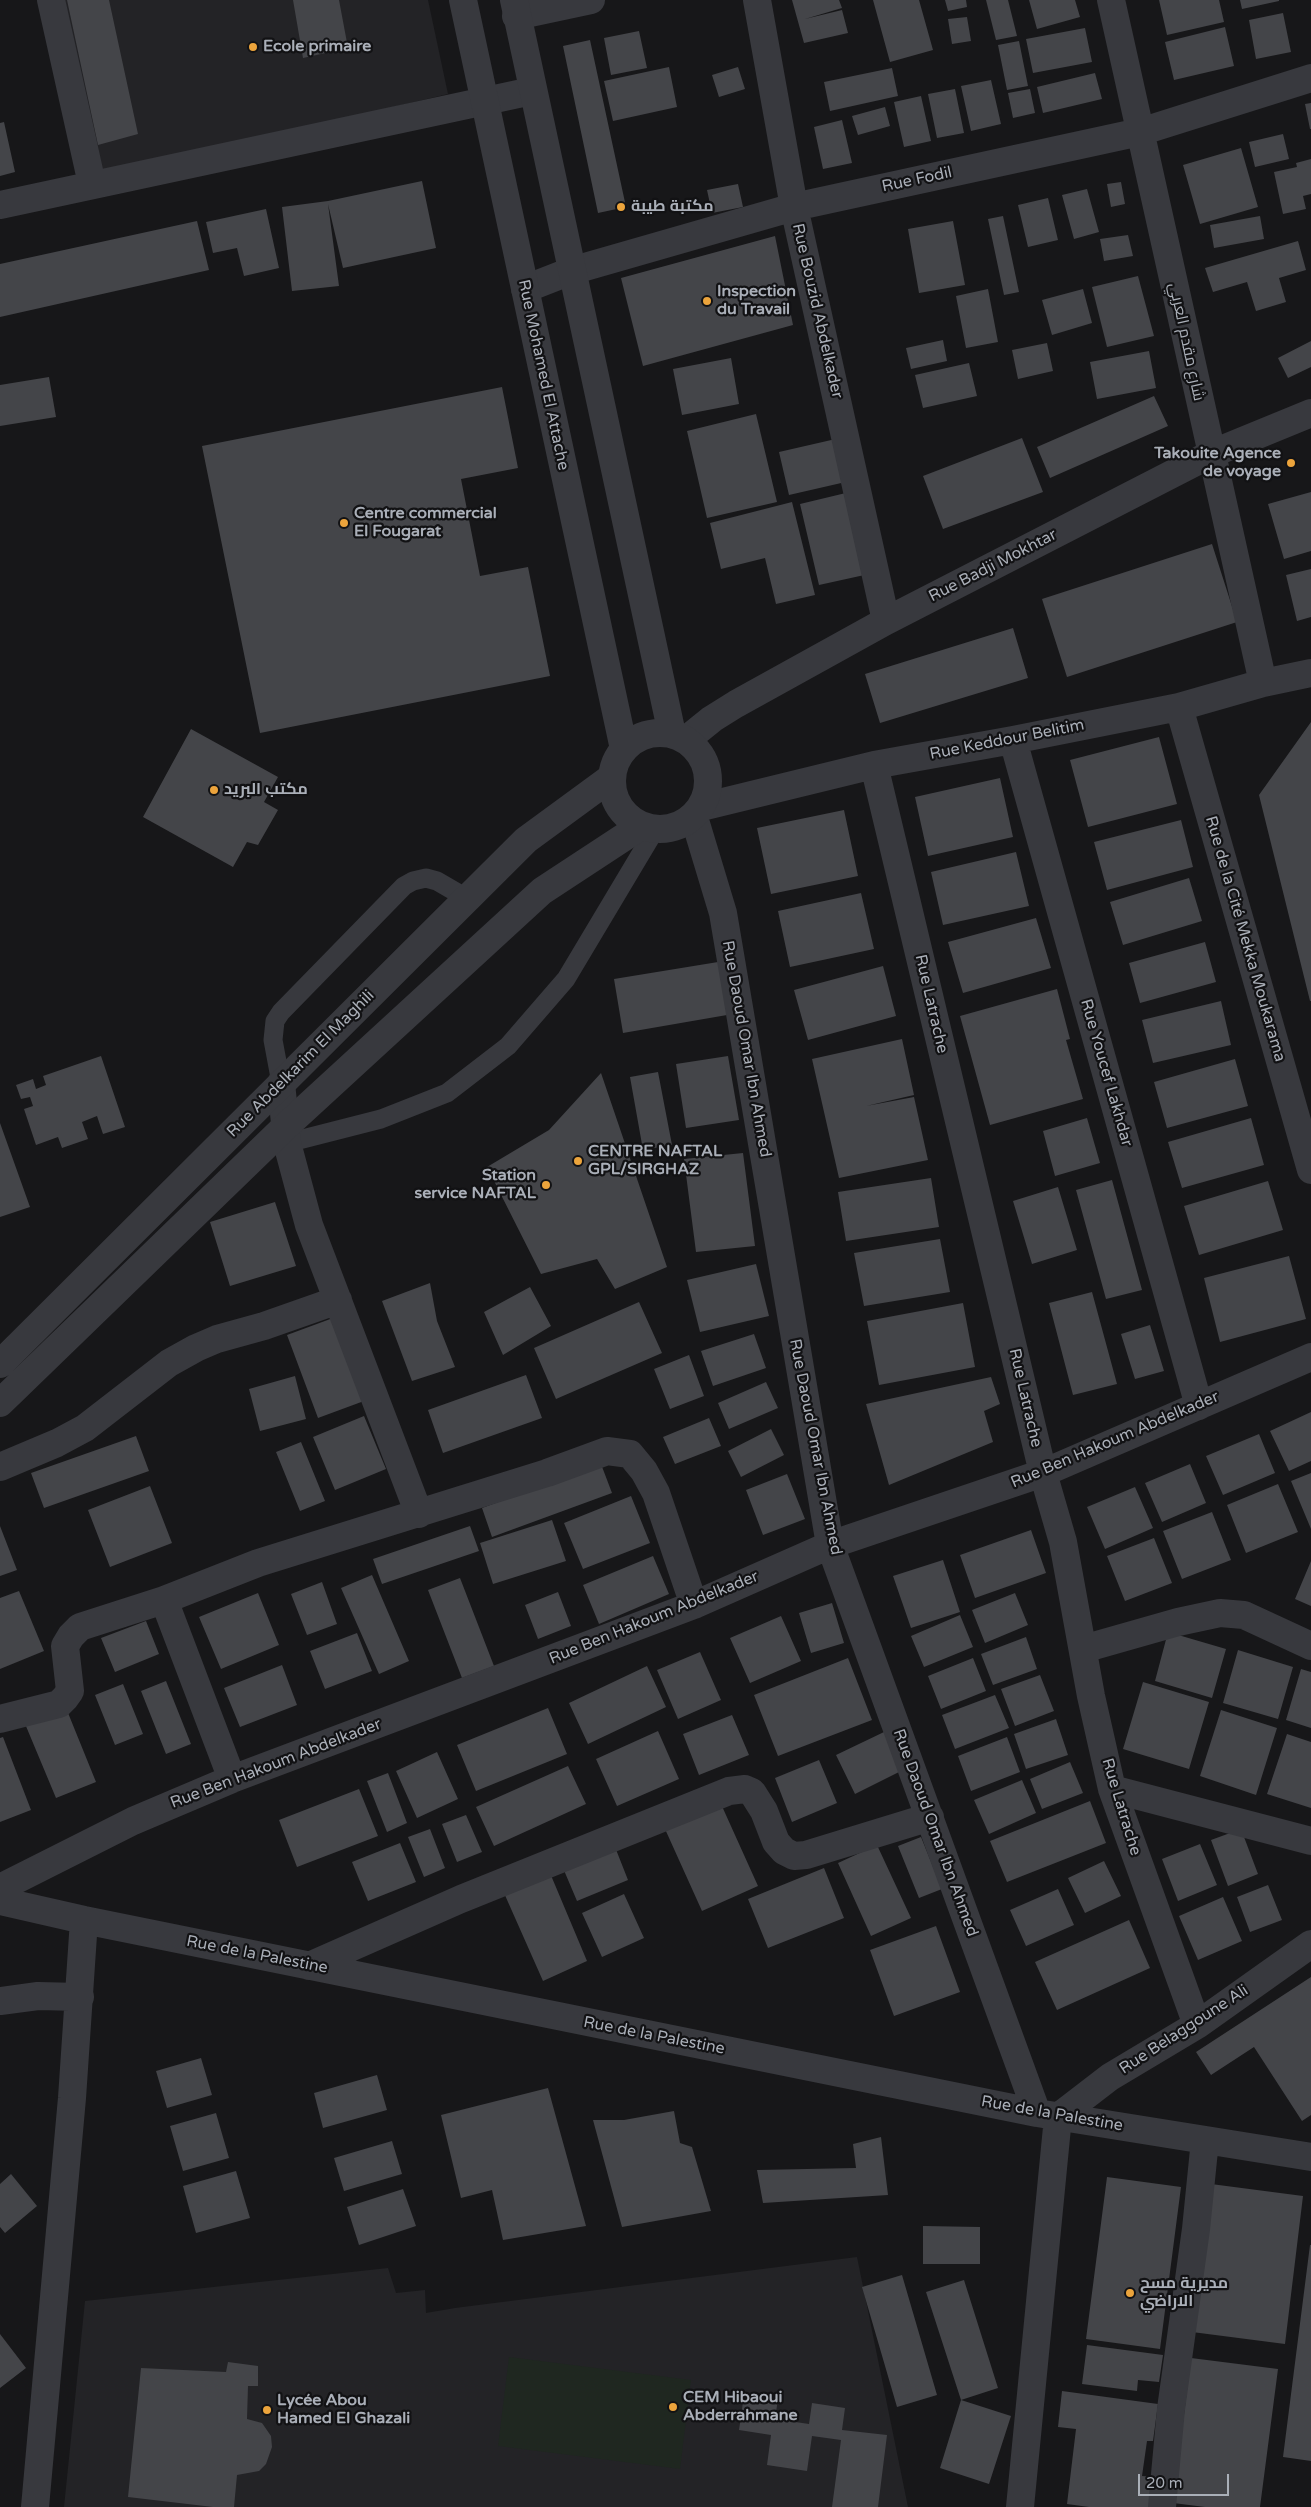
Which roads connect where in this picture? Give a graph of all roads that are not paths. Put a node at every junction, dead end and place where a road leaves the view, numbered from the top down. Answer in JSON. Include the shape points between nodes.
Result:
{"nodes":[{"id":1,"x":51,"y":0,"type":"edge"},
{"id":2,"x":464,"y":0,"type":"edge"},
{"id":3,"x":591,"y":0,"type":"edge"},
{"id":4,"x":757,"y":0,"type":"edge"},
{"id":5,"x":1111,"y":0,"type":"edge"},
{"id":6,"x":515,"y":8,"type":"edge"},
{"id":7,"x":1311,"y":78,"type":"edge"},
{"id":8,"x":532,"y":91,"type":"junction"},
{"id":9,"x":484,"y":101,"type":"junction"},
{"id":10,"x":1140,"y":132,"type":"junction"},
{"id":11,"x":92,"y":184,"type":"junction"},
{"id":12,"x":0,"y":205,"type":"edge"},
{"id":13,"x":794,"y":207,"type":"junction"},
{"id":14,"x":571,"y":271,"type":"junction"},
{"id":15,"x":525,"y":290,"type":"junction"},
{"id":16,"x":1311,"y":413,"type":"edge"},
{"id":17,"x":1211,"y":454,"type":"junction"},
{"id":18,"x":886,"y":621,"type":"junction"},
{"id":19,"x":1311,"y":673,"type":"edge"},
{"id":20,"x":1263,"y":683,"type":"junction"},
{"id":21,"x":1179,"y":707,"type":"junction"},
{"id":22,"x":679,"y":737,"type":"junction"},
{"id":23,"x":1013,"y":740,"type":"junction"},
{"id":24,"x":624,"y":749,"type":"junction"},
{"id":25,"x":874,"y":765,"type":"junction"},
{"id":26,"x":612,"y":777,"type":"junction"},
{"id":27,"x":698,"y":812,"type":"junction"},
{"id":28,"x":648,"y":828,"type":"junction"},
{"id":29,"x":468,"y":899,"type":"junction"},
{"id":30,"x":282,"y":1083,"type":"junction"},
{"id":31,"x":286,"y":1135,"type":"junction"},
{"id":32,"x":1311,"y":1170,"type":"edge"},
{"id":33,"x":338,"y":1300,"type":"junction"},
{"id":34,"x":1311,"y":1357,"type":"edge"},
{"id":35,"x":0,"y":1364,"type":"edge"},
{"id":36,"x":0,"y":1403,"type":"edge"},
{"id":37,"x":1199,"y":1406,"type":"junction"},
{"id":38,"x":0,"y":1468,"type":"edge"},
{"id":39,"x":1043,"y":1473,"type":"junction"},
{"id":40,"x":419,"y":1514,"type":"junction"},
{"id":41,"x":830,"y":1545,"type":"junction"},
{"id":42,"x":164,"y":1600,"type":"junction"},
{"id":43,"x":694,"y":1605,"type":"junction"},
{"id":44,"x":1311,"y":1646,"type":"edge"},
{"id":45,"x":1083,"y":1649,"type":"junction"},
{"id":46,"x":0,"y":1719,"type":"edge"},
{"id":47,"x":232,"y":1779,"type":"junction"},
{"id":48,"x":1112,"y":1789,"type":"junction"},
{"id":49,"x":930,"y":1817,"type":"junction"},
{"id":50,"x":1311,"y":1841,"type":"edge"},
{"id":51,"x":0,"y":1888,"type":"edge"},
{"id":52,"x":0,"y":1901,"type":"edge"},
{"id":53,"x":84,"y":1920,"type":"junction"},
{"id":54,"x":1311,"y":1944,"type":"edge"},
{"id":55,"x":309,"y":1966,"type":"junction"},
{"id":56,"x":80,"y":1997,"type":"junction"},
{"id":57,"x":0,"y":2001,"type":"edge"},
{"id":58,"x":1197,"y":2025,"type":"junction"},
{"id":59,"x":1048,"y":2115,"type":"junction"},
{"id":60,"x":1205,"y":2140,"type":"junction"},
{"id":61,"x":1306,"y":2152,"type":"edge"},
{"id":62,"x":35,"y":2507,"type":"edge"},
{"id":63,"x":1020,"y":2507,"type":"edge"},
{"id":64,"x":1162,"y":2507,"type":"edge"}],
"edges":[{"from":1,"to":11,"type":"street"},
{"from":2,"to":9,"type":"street","name":"Rue Mohamed El Attache"},
{"from":3,"to":6,"type":"street"},
{"from":4,"to":13,"type":"street","name":"Rue Bouzid Abdelkader"},
{"from":5,"to":10,"type":"street","name":"شارع مقدم العربي"},
{"from":6,"to":8,"type":"street"},
{"from":7,"to":10,"type":"street","name":"Rue Fodil"},
{"from":8,"to":9,"type":"street"},
{"from":8,"to":14,"type":"street"},
{"from":9,"to":11,"type":"street"},
{"from":9,"to":15,"type":"street","name":"Rue Mohamed El Attache"},
{"from":10,"to":13,"type":"street","name":"Rue Fodil"},
{"from":10,"to":17,"type":"street","name":"شارع مقدم العربي"},
{"from":11,"to":12,"type":"street"},
{"from":13,"to":14,"type":"street","name":"Rue Fodil"},
{"from":13,"to":18,"type":"street","name":"Rue Bouzid Abdelkader"},
{"from":14,"to":15,"type":"street","name":"Rue Fodil"},
{"from":14,"to":22,"type":"street"},
{"from":15,"to":24,"type":"street","name":"Rue Mohamed El Attache"},
{"from":16,"to":17,"type":"street","name":"Rue Badji Mokhtar"},
{"from":17,"to":18,"type":"street","name":"Rue Badji Mokhtar"},
{"from":17,"to":20,"type":"street","name":"شارع مقدم العربي"},
{"from":18,"to":22,"type":"street","name":"Rue Badji Mokhtar"},
{"from":19,"to":20,"type":"street","name":"Rue Keddour Belitim"},
{"from":20,"to":21,"type":"street","name":"Rue Keddour Belitim"},
{"from":21,"to":23,"type":"street","name":"Rue Keddour Belitim"},
{"from":21,"to":32,"type":"street","name":"Rue de la Cité Mekka Moukarama"},
{"from":22,"to":24,"type":"street","via":[[659,733],[646,735]]},
{"from":22,"to":27,"type":"street","via":[[698,750],[709,778],[708,793]]},
{"from":23,"to":25,"type":"street","name":"Rue Keddour Belitim"},
{"from":23,"to":37,"type":"street","name":"Rue Youcef Lakhdar"},
{"from":24,"to":26,"type":"street"},
{"from":25,"to":27,"type":"street","name":"Rue Keddour Belitim"},
{"from":25,"to":39,"type":"street","name":"Rue Latrache"},
{"from":26,"to":28,"type":"street","via":[[618,805],[628,818]]},
{"from":26,"to":29,"type":"street","name":"Rue Abdelkarim El Maghili","via":[[526,840]]},
{"from":27,"to":28,"type":"street","via":[[682,825],[670,829]]},
{"from":27,"to":41,"type":"street","name":"Rue Daoud Omar Ibn Ahmed","via":[[723,913]]},
{"from":28,"to":31,"type":"street","via":[[542,891]]},
{"from":28,"to":31,"type":"lane","via":[[566,979],[508,1046],[447,1093],[381,1119]]},
{"from":29,"to":30,"type":"street","name":"Rue Abdelkarim El Maghili"},
{"from":29,"to":30,"type":"lane","via":[[426,878],[404,886],[280,1012],[275,1021],[273,1040]]},
{"from":30,"to":31,"type":"street"},
{"from":30,"to":35,"type":"street","name":"Rue Abdelkarim El Maghili"},
{"from":31,"to":33,"type":"street","via":[[309,1225]]},
{"from":31,"to":36,"type":"street"},
{"from":33,"to":38,"type":"street","via":[[196,1348],[170,1363],[85,1428],[57,1444]]},
{"from":33,"to":40,"type":"street"},
{"from":34,"to":37,"type":"street","name":"Rue Ben Hakoum Abdelkader"},
{"from":37,"to":39,"type":"street","name":"Rue Ben Hakoum Abdelkader"},
{"from":39,"to":41,"type":"street","name":"Rue Ben Hakoum Abdelkader"},
{"from":39,"to":45,"type":"street","name":"Rue Latrache","via":[[1063,1542]]},
{"from":40,"to":42,"type":"street","via":[[258,1563]]},
{"from":40,"to":43,"type":"street","via":[[607,1451],[630,1454],[656,1493]]},
{"from":41,"to":43,"type":"street","name":"Rue Ben Hakoum Abdelkader"},
{"from":41,"to":49,"type":"street","name":"Rue Daoud Omar Ibn Ahmed"},
{"from":42,"to":46,"type":"street","via":[[80,1627],[65,1646],[70,1691],[65,1698],[59,1704]]},
{"from":42,"to":47,"type":"street"},
{"from":43,"to":47,"type":"street","name":"Rue Ben Hakoum Abdelkader"},
{"from":44,"to":45,"type":"street","via":[[1244,1615],[1220,1613]]},
{"from":45,"to":48,"type":"street","name":"Rue Latrache"},
{"from":47,"to":51,"type":"street","name":"Rue Ben Hakoum Abdelkader","via":[[133,1821]]},
{"from":48,"to":50,"type":"street"},
{"from":48,"to":58,"type":"street","name":"Rue Latrache"},
{"from":49,"to":55,"type":"street","via":[[794,1856],[776,1842],[764,1811],[752,1792],[745,1788],[729,1791],[461,1899]]},
{"from":49,"to":59,"type":"street","name":"Rue Daoud Omar Ibn Ahmed"},
{"from":52,"to":53,"type":"street","name":"Rue de la Palestine"},
{"from":53,"to":55,"type":"street","name":"Rue de la Palestine"},
{"from":53,"to":56,"type":"street"},
{"from":54,"to":58,"type":"street","name":"Rue Belaggoune Ali"},
{"from":55,"to":59,"type":"street","name":"Rue de la Palestine"},
{"from":56,"to":57,"type":"street","via":[[38,1996]]},
{"from":56,"to":62,"type":"street"},
{"from":58,"to":59,"type":"street","name":"Rue Belaggoune Ali"},
{"from":59,"to":60,"type":"street","name":"Rue de la Palestine"},
{"from":59,"to":63,"type":"street"},
{"from":60,"to":61,"type":"street","name":"Rue de la Palestine"},
{"from":60,"to":64,"type":"street"}]}
